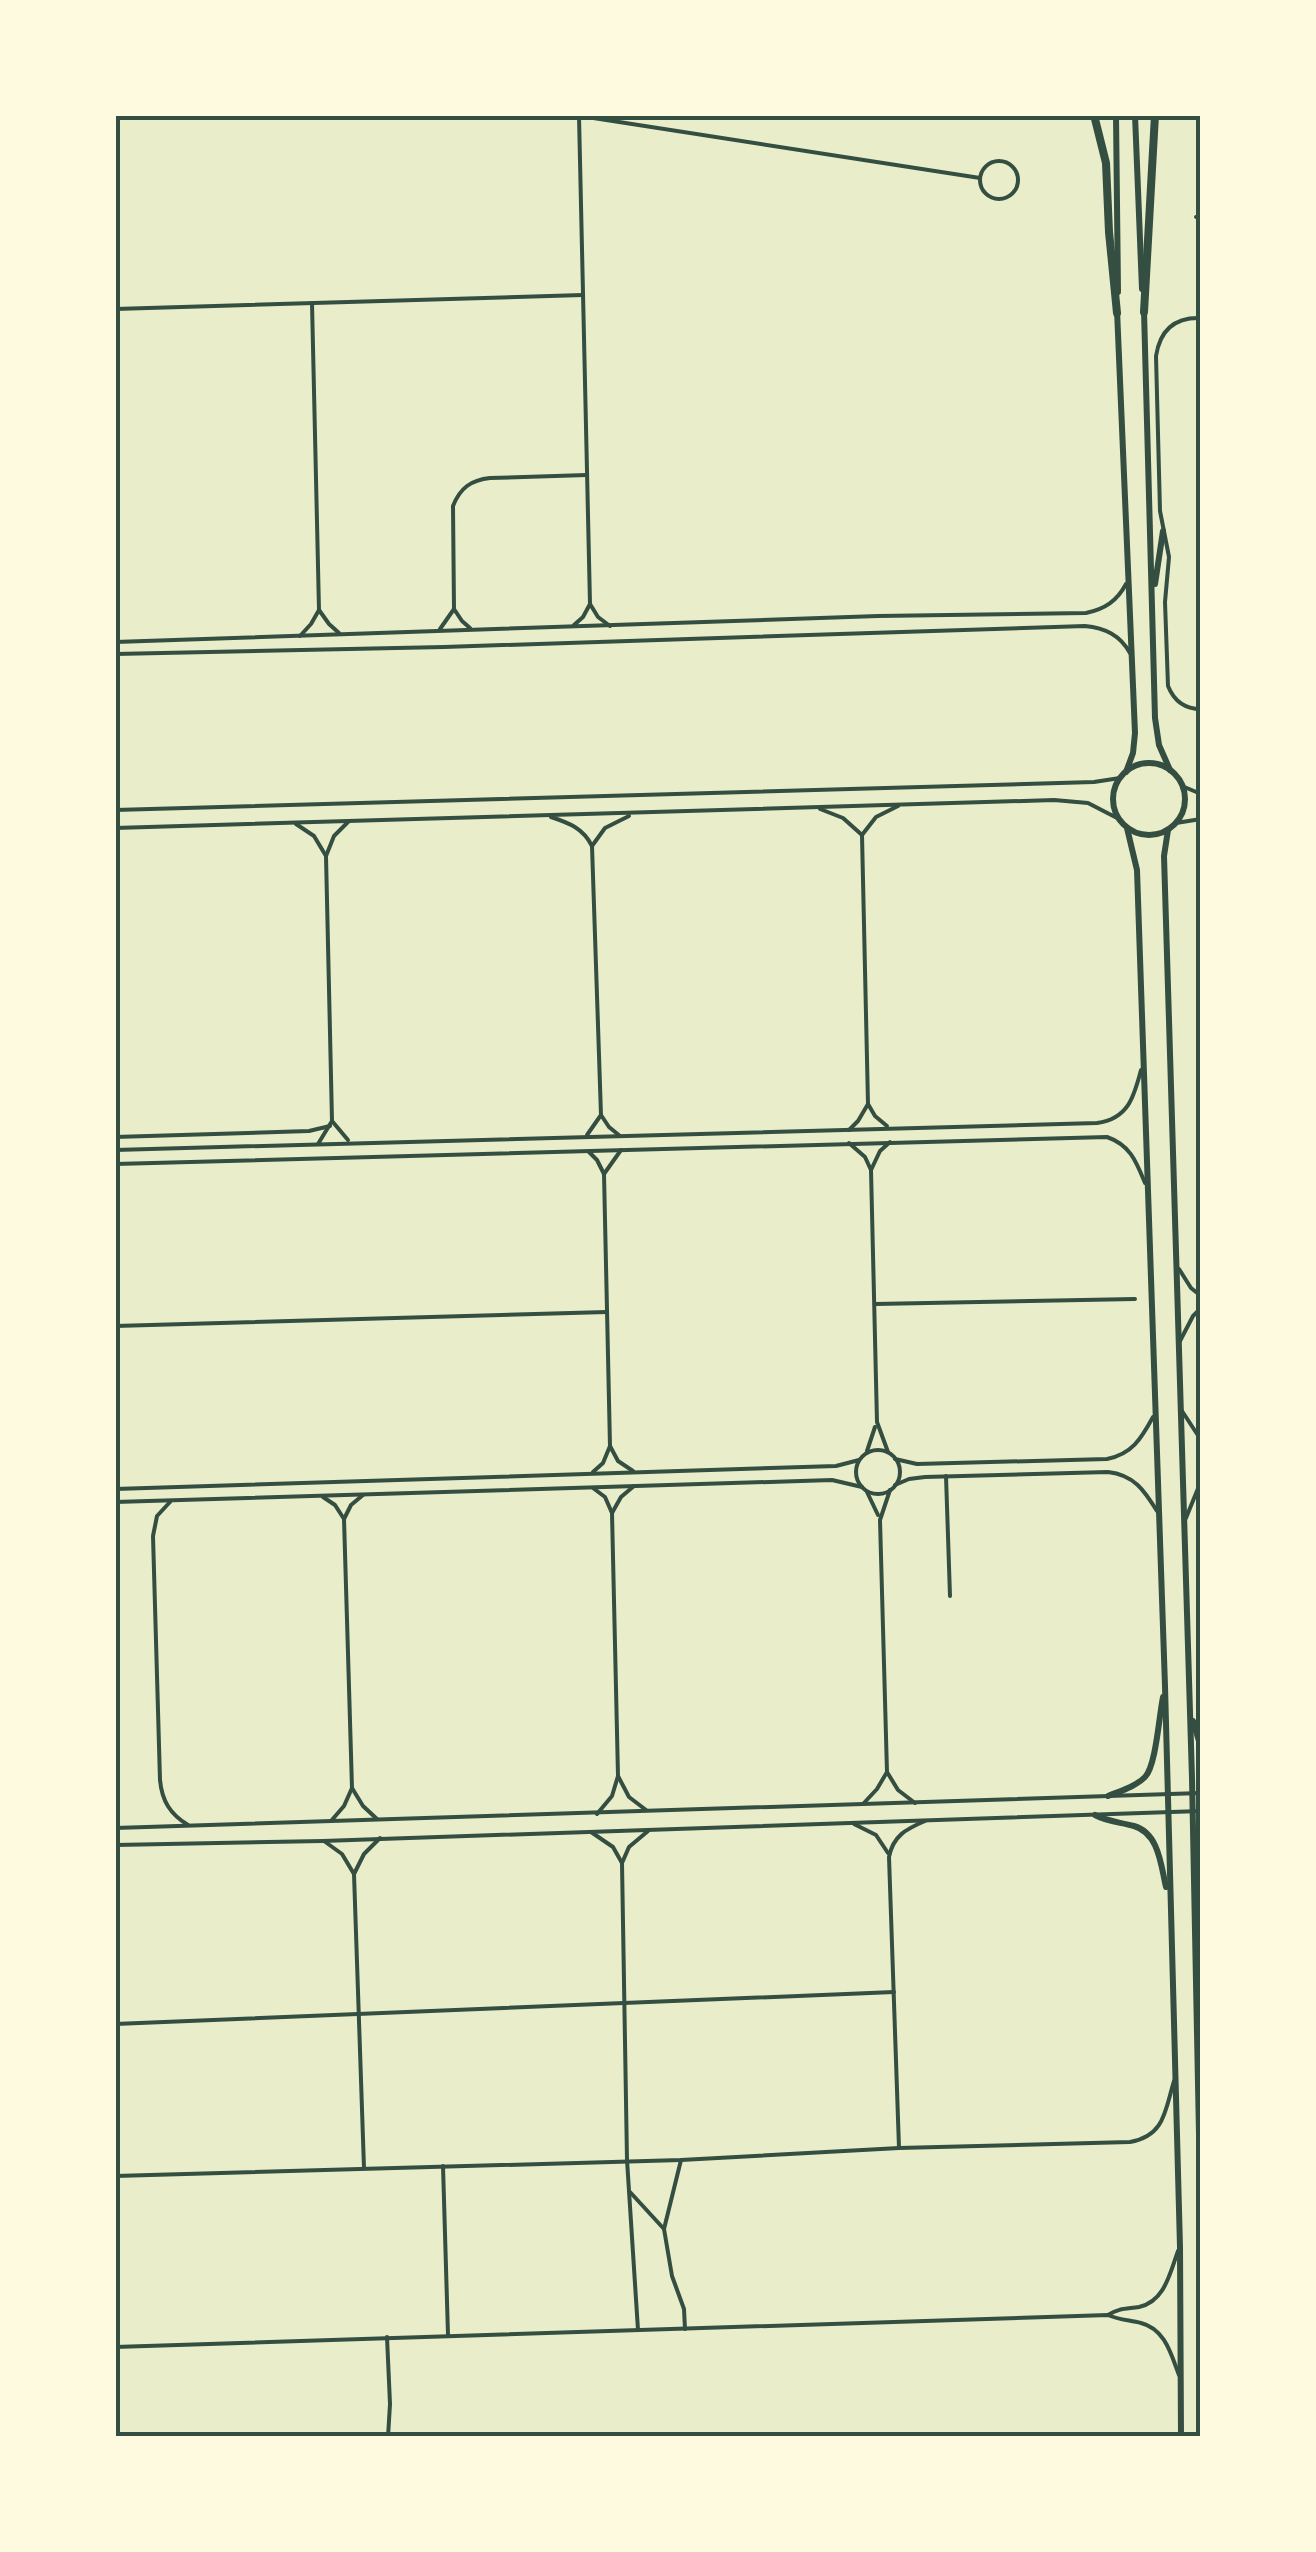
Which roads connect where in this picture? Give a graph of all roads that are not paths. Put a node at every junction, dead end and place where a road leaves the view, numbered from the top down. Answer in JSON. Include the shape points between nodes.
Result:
{"nodes":[{"id":1,"x":576,"y":115,"type":"edge"},
{"id":2,"x":1094,"y":115,"type":"edge"},
{"id":3,"x":1116,"y":115,"type":"edge"},
{"id":4,"x":1135,"y":115,"type":"edge"},
{"id":5,"x":1155,"y":115,"type":"edge"},
{"id":6,"x":980,"y":178,"type":"junction"},
{"id":7,"x":583,"y":295,"type":"junction"},
{"id":8,"x":312,"y":302,"type":"junction"},
{"id":9,"x":115,"y":309,"type":"edge"},
{"id":10,"x":1144,"y":312,"type":"junction"},
{"id":11,"x":1118,"y":313,"type":"junction"},
{"id":12,"x":1201,"y":318,"type":"edge"},
{"id":13,"x":587,"y":476,"type":"junction"},
{"id":14,"x":1163,"y":532,"type":"junction"},
{"id":15,"x":1128,"y":580,"type":"junction"},
{"id":16,"x":590,"y":604,"type":"junction"},
{"id":17,"x":1152,"y":605,"type":"junction"},
{"id":18,"x":454,"y":609,"type":"junction"},
{"id":19,"x":319,"y":610,"type":"junction"},
{"id":20,"x":611,"y":626,"type":"junction"},
{"id":21,"x":572,"y":627,"type":"junction"},
{"id":22,"x":474,"y":630,"type":"junction"},
{"id":23,"x":438,"y":631,"type":"junction"},
{"id":24,"x":342,"y":635,"type":"junction"},
{"id":25,"x":300,"y":636,"type":"junction"},
{"id":26,"x":115,"y":642,"type":"edge"},
{"id":27,"x":115,"y":654,"type":"edge"},
{"id":28,"x":1132,"y":656,"type":"junction"},
{"id":29,"x":1201,"y":709,"type":"edge"},
{"id":30,"x":1170,"y":770,"type":"junction"},
{"id":31,"x":1123,"y":775,"type":"junction"},
{"id":32,"x":1182,"y":786,"type":"junction"},
{"id":33,"x":1201,"y":794,"type":"edge"},
{"id":34,"x":900,"y":805,"type":"junction"},
{"id":35,"x":816,"y":808,"type":"junction"},
{"id":36,"x":115,"y":810,"type":"edge"},
{"id":37,"x":634,"y":813,"type":"junction"},
{"id":38,"x":548,"y":816,"type":"junction"},
{"id":39,"x":1119,"y":819,"type":"junction"},
{"id":40,"x":1201,"y":819,"type":"edge"},
{"id":41,"x":350,"y":821,"type":"junction"},
{"id":42,"x":294,"y":823,"type":"junction"},
{"id":43,"x":1176,"y":823,"type":"junction"},
{"id":44,"x":115,"y":828,"type":"edge"},
{"id":45,"x":1127,"y":828,"type":"junction"},
{"id":46,"x":1168,"y":830,"type":"junction"},
{"id":47,"x":862,"y":836,"type":"junction"},
{"id":48,"x":592,"y":846,"type":"junction"},
{"id":49,"x":326,"y":856,"type":"junction"},
{"id":50,"x":1144,"y":1061,"type":"junction"},
{"id":51,"x":868,"y":1104,"type":"junction"},
{"id":52,"x":602,"y":1114,"type":"junction"},
{"id":53,"x":331,"y":1124,"type":"junction"},
{"id":54,"x":891,"y":1128,"type":"junction"},
{"id":55,"x":848,"y":1130,"type":"junction"},
{"id":56,"x":115,"y":1136,"type":"edge"},
{"id":57,"x":586,"y":1136,"type":"junction"},
{"id":58,"x":620,"y":1136,"type":"junction"},
{"id":59,"x":350,"y":1142,"type":"junction"},
{"id":60,"x":890,"y":1142,"type":"junction"},
{"id":61,"x":848,"y":1143,"type":"junction"},
{"id":62,"x":318,"y":1144,"type":"junction"},
{"id":63,"x":115,"y":1150,"type":"edge"},
{"id":64,"x":586,"y":1150,"type":"junction"},
{"id":65,"x":620,"y":1150,"type":"junction"},
{"id":66,"x":115,"y":1164,"type":"edge"},
{"id":67,"x":871,"y":1170,"type":"junction"},
{"id":68,"x":604,"y":1174,"type":"junction"},
{"id":69,"x":1148,"y":1190,"type":"junction"},
{"id":70,"x":1175,"y":1261,"type":"junction"},
{"id":71,"x":1201,"y":1296,"type":"edge"},
{"id":72,"x":1135,"y":1299,"type":"dead end"},
{"id":73,"x":875,"y":1304,"type":"junction"},
{"id":74,"x":1201,"y":1308,"type":"edge"},
{"id":75,"x":607,"y":1312,"type":"junction"},
{"id":76,"x":115,"y":1326,"type":"edge"},
{"id":77,"x":1178,"y":1345,"type":"junction"},
{"id":78,"x":1181,"y":1408,"type":"junction"},
{"id":79,"x":1155,"y":1413,"type":"junction"},
{"id":80,"x":876,"y":1422,"type":"junction"},
{"id":81,"x":1201,"y":1440,"type":"edge"},
{"id":82,"x":610,"y":1446,"type":"junction"},
{"id":83,"x":888,"y":1452,"type":"junction"},
{"id":84,"x":866,"y":1453,"type":"junction"},
{"id":85,"x":896,"y":1459,"type":"junction"},
{"id":86,"x":859,"y":1460,"type":"junction"},
{"id":87,"x":639,"y":1472,"type":"junction"},
{"id":88,"x":589,"y":1474,"type":"junction"},
{"id":89,"x":946,"y":1476,"type":"junction"},
{"id":90,"x":1201,"y":1481,"type":"edge"},
{"id":91,"x":895,"y":1485,"type":"junction"},
{"id":92,"x":634,"y":1486,"type":"junction"},
{"id":93,"x":590,"y":1487,"type":"junction"},
{"id":94,"x":864,"y":1488,"type":"junction"},
{"id":95,"x":115,"y":1489,"type":"edge"},
{"id":96,"x":890,"y":1490,"type":"junction"},
{"id":97,"x":364,"y":1494,"type":"junction"},
{"id":98,"x":322,"y":1496,"type":"junction"},
{"id":99,"x":171,"y":1500,"type":"junction"},
{"id":100,"x":115,"y":1502,"type":"edge"},
{"id":101,"x":612,"y":1513,"type":"junction"},
{"id":102,"x":1159,"y":1514,"type":"junction"},
{"id":103,"x":344,"y":1518,"type":"junction"},
{"id":104,"x":880,"y":1520,"type":"junction"},
{"id":105,"x":1185,"y":1522,"type":"junction"},
{"id":106,"x":950,"y":1596,"type":"dead end"},
{"id":107,"x":1165,"y":1686,"type":"junction"},
{"id":108,"x":1190,"y":1712,"type":"junction"},
{"id":109,"x":1201,"y":1748,"type":"edge"},
{"id":110,"x":887,"y":1772,"type":"junction"},
{"id":111,"x":618,"y":1776,"type":"junction"},
{"id":112,"x":352,"y":1788,"type":"junction"},
{"id":113,"x":1197,"y":1793,"type":"edge"},
{"id":114,"x":1168,"y":1794,"type":"junction"},
{"id":115,"x":1108,"y":1796,"type":"junction"},
{"id":116,"x":914,"y":1803,"type":"junction"},
{"id":117,"x":863,"y":1804,"type":"junction"},
{"id":118,"x":1197,"y":1811,"type":"edge"},
{"id":119,"x":649,"y":1812,"type":"junction"},
{"id":120,"x":1168,"y":1813,"type":"junction"},
{"id":121,"x":597,"y":1814,"type":"junction"},
{"id":122,"x":1095,"y":1815,"type":"junction"},
{"id":123,"x":378,"y":1820,"type":"junction"},
{"id":124,"x":926,"y":1820,"type":"junction"},
{"id":125,"x":331,"y":1821,"type":"junction"},
{"id":126,"x":850,"y":1822,"type":"junction"},
{"id":127,"x":115,"y":1825,"type":"edge"},
{"id":128,"x":188,"y":1826,"type":"junction"},
{"id":129,"x":651,"y":1828,"type":"junction"},
{"id":130,"x":589,"y":1831,"type":"junction"},
{"id":131,"x":380,"y":1838,"type":"junction"},
{"id":132,"x":324,"y":1841,"type":"junction"},
{"id":133,"x":117,"y":1846,"type":"edge"},
{"id":134,"x":889,"y":1857,"type":"junction"},
{"id":135,"x":622,"y":1863,"type":"junction"},
{"id":136,"x":354,"y":1874,"type":"junction"},
{"id":137,"x":1169,"y":1901,"type":"junction"},
{"id":138,"x":1201,"y":1904,"type":"edge"},
{"id":139,"x":1195,"y":1927,"type":"junction"},
{"id":140,"x":894,"y":1992,"type":"junction"},
{"id":141,"x":624,"y":2004,"type":"junction"},
{"id":142,"x":359,"y":2014,"type":"junction"},
{"id":143,"x":115,"y":2024,"type":"edge"},
{"id":144,"x":1175,"y":2077,"type":"junction"},
{"id":145,"x":899,"y":2148,"type":"junction"},
{"id":146,"x":627,"y":2160,"type":"junction"},
{"id":147,"x":681,"y":2160,"type":"junction"},
{"id":148,"x":443,"y":2166,"type":"junction"},
{"id":149,"x":364,"y":2168,"type":"junction"},
{"id":150,"x":115,"y":2176,"type":"edge"},
{"id":151,"x":629,"y":2190,"type":"junction"},
{"id":152,"x":1201,"y":2198,"type":"edge"},
{"id":153,"x":664,"y":2229,"type":"junction"},
{"id":154,"x":1201,"y":2236,"type":"edge"},
{"id":155,"x":1180,"y":2246,"type":"junction"},
{"id":156,"x":1108,"y":2315,"type":"junction"},
{"id":157,"x":685,"y":2329,"type":"junction"},
{"id":158,"x":638,"y":2330,"type":"junction"},
{"id":159,"x":448,"y":2335,"type":"junction"},
{"id":160,"x":386,"y":2337,"type":"junction"},
{"id":161,"x":115,"y":2347,"type":"edge"},
{"id":162,"x":1180,"y":2377,"type":"junction"},
{"id":163,"x":388,"y":2437,"type":"edge"},
{"id":164,"x":1181,"y":2437,"type":"edge"}],
"edges":[{"from":1,"to":6,"type":"street"},
{"from":1,"to":7,"type":"street"},
{"from":2,"to":11,"type":"highway","via":[[1106,163]]},
{"from":3,"to":11,"type":"main road"},
{"from":4,"to":10,"type":"main road"},
{"from":5,"to":10,"type":"highway"},
{"from":6,"to":6,"type":"street","via":[[986,193],[1000,199],[1018,186],[1016,170],[1003,161],[988,165]]},
{"from":7,"to":8,"type":"street"},
{"from":7,"to":13,"type":"street"},
{"from":8,"to":9,"type":"street"},
{"from":8,"to":19,"type":"street"},
{"from":10,"to":17,"type":"main road"},
{"from":11,"to":15,"type":"main road"},
{"from":12,"to":14,"type":"street","via":[[1172,324],[1156,356]]},
{"from":13,"to":16,"type":"street"},
{"from":13,"to":18,"type":"street","via":[[490,478],[466,485],[453,506]]},
{"from":14,"to":17,"type":"main road"},
{"from":14,"to":29,"type":"street","via":[[1168,686],[1178,702]]},
{"from":15,"to":20,"type":"street","via":[[1108,606],[1086,613]]},
{"from":15,"to":28,"type":"main road"},
{"from":16,"to":20,"type":"street"},
{"from":16,"to":21,"type":"street"},
{"from":17,"to":30,"type":"main road","via":[[1156,732]]},
{"from":18,"to":22,"type":"street"},
{"from":18,"to":23,"type":"street"},
{"from":19,"to":24,"type":"street"},
{"from":19,"to":25,"type":"street"},
{"from":20,"to":21,"type":"street"},
{"from":21,"to":22,"type":"street"},
{"from":22,"to":23,"type":"street"},
{"from":23,"to":24,"type":"street"},
{"from":24,"to":25,"type":"street"},
{"from":25,"to":26,"type":"street"},
{"from":27,"to":28,"type":"street","via":[[1085,626],[1118,637]]},
{"from":28,"to":31,"type":"main road","via":[[1135,733]]},
{"from":30,"to":31,"type":"main road","via":[[1148,764]]},
{"from":30,"to":32,"type":"main road"},
{"from":31,"to":36,"type":"street","via":[[1056,784]]},
{"from":31,"to":39,"type":"main road","via":[[1113,798]]},
{"from":32,"to":33,"type":"street"},
{"from":32,"to":43,"type":"main road","via":[[1184,809]]},
{"from":34,"to":35,"type":"street"},
{"from":34,"to":39,"type":"street","via":[[1071,800]]},
{"from":34,"to":47,"type":"street","via":[[876,817]]},
{"from":35,"to":37,"type":"street"},
{"from":35,"to":47,"type":"street","via":[[843,818]]},
{"from":37,"to":38,"type":"street"},
{"from":37,"to":48,"type":"street","via":[[605,828]]},
{"from":38,"to":41,"type":"street"},
{"from":38,"to":48,"type":"street","via":[[576,827]]},
{"from":39,"to":45,"type":"main road"},
{"from":40,"to":43,"type":"street"},
{"from":41,"to":42,"type":"street"},
{"from":41,"to":49,"type":"street"},
{"from":42,"to":44,"type":"street"},
{"from":42,"to":49,"type":"street","via":[[314,836]]},
{"from":43,"to":46,"type":"main road"},
{"from":45,"to":46,"type":"main road","via":[[1147,835]]},
{"from":45,"to":50,"type":"main road","via":[[1137,870]]},
{"from":46,"to":70,"type":"main road"},
{"from":47,"to":51,"type":"street"},
{"from":48,"to":52,"type":"street"},
{"from":49,"to":53,"type":"street"},
{"from":50,"to":54,"type":"street","via":[[1132,1102],[1106,1122]]},
{"from":50,"to":69,"type":"main road"},
{"from":51,"to":54,"type":"street"},
{"from":51,"to":55,"type":"street"},
{"from":52,"to":57,"type":"street"},
{"from":52,"to":58,"type":"street"},
{"from":53,"to":56,"type":"street","via":[[308,1131]]},
{"from":53,"to":59,"type":"street"},
{"from":53,"to":62,"type":"street"},
{"from":54,"to":55,"type":"street"},
{"from":55,"to":58,"type":"street"},
{"from":57,"to":58,"type":"street"},
{"from":57,"to":59,"type":"street"},
{"from":59,"to":62,"type":"street"},
{"from":60,"to":61,"type":"street"},
{"from":60,"to":67,"type":"street"},
{"from":60,"to":69,"type":"street","via":[[1106,1136],[1126,1146]]},
{"from":61,"to":65,"type":"street"},
{"from":61,"to":67,"type":"street"},
{"from":62,"to":63,"type":"street"},
{"from":64,"to":65,"type":"street"},
{"from":64,"to":66,"type":"street"},
{"from":64,"to":68,"type":"street"},
{"from":65,"to":68,"type":"street"},
{"from":67,"to":73,"type":"street"},
{"from":68,"to":75,"type":"street"},
{"from":69,"to":79,"type":"main road"},
{"from":70,"to":71,"type":"street"},
{"from":70,"to":77,"type":"main road"},
{"from":72,"to":73,"type":"street"},
{"from":73,"to":80,"type":"street"},
{"from":74,"to":77,"type":"street"},
{"from":75,"to":76,"type":"street"},
{"from":75,"to":82,"type":"street"},
{"from":77,"to":78,"type":"main road"},
{"from":78,"to":81,"type":"street"},
{"from":78,"to":105,"type":"main road"},
{"from":79,"to":85,"type":"street","via":[[1135,1446],[1118,1457],[917,1464]]},
{"from":79,"to":102,"type":"main road"},
{"from":80,"to":83,"type":"street"},
{"from":80,"to":84,"type":"street"},
{"from":82,"to":87,"type":"street","via":[[618,1460]]},
{"from":82,"to":88,"type":"street"},
{"from":83,"to":84,"type":"street"},
{"from":83,"to":85,"type":"street"},
{"from":84,"to":86,"type":"street"},
{"from":85,"to":91,"type":"street"},
{"from":86,"to":87,"type":"street"},
{"from":86,"to":94,"type":"street","via":[[856,1474]]},
{"from":87,"to":88,"type":"street"},
{"from":88,"to":95,"type":"street"},
{"from":89,"to":91,"type":"street"},
{"from":89,"to":102,"type":"street","via":[[1117,1473],[1134,1481]]},
{"from":89,"to":106,"type":"street"},
{"from":90,"to":105,"type":"street"},
{"from":91,"to":96,"type":"street"},
{"from":92,"to":93,"type":"street"},
{"from":92,"to":94,"type":"street","via":[[832,1480]]},
{"from":92,"to":101,"type":"street"},
{"from":93,"to":97,"type":"street"},
{"from":93,"to":101,"type":"street"},
{"from":94,"to":96,"type":"street","via":[[875,1494]]},
{"from":94,"to":104,"type":"street"},
{"from":96,"to":104,"type":"street"},
{"from":97,"to":98,"type":"street"},
{"from":97,"to":103,"type":"street"},
{"from":98,"to":99,"type":"street"},
{"from":98,"to":103,"type":"street"},
{"from":99,"to":100,"type":"street"},
{"from":99,"to":128,"type":"street","via":[[157,1516],[153,1536],[160,1780],[170,1812]]},
{"from":101,"to":111,"type":"street"},
{"from":102,"to":107,"type":"main road"},
{"from":103,"to":112,"type":"street"},
{"from":104,"to":110,"type":"street"},
{"from":105,"to":108,"type":"main road"},
{"from":107,"to":114,"type":"main road"},
{"from":107,"to":115,"type":"main road","via":[[1147,1775]]},
{"from":108,"to":109,"type":"main road"},
{"from":108,"to":113,"type":"main road"},
{"from":110,"to":116,"type":"street"},
{"from":110,"to":117,"type":"street"},
{"from":111,"to":119,"type":"street","via":[[629,1797]]},
{"from":111,"to":121,"type":"street"},
{"from":112,"to":123,"type":"street"},
{"from":112,"to":125,"type":"street"},
{"from":113,"to":114,"type":"street"},
{"from":113,"to":118,"type":"main road"},
{"from":114,"to":115,"type":"street"},
{"from":114,"to":120,"type":"main road"},
{"from":115,"to":116,"type":"street"},
{"from":116,"to":117,"type":"street"},
{"from":117,"to":119,"type":"street"},
{"from":118,"to":120,"type":"street"},
{"from":118,"to":139,"type":"main road"},
{"from":119,"to":121,"type":"street"},
{"from":120,"to":122,"type":"street"},
{"from":120,"to":137,"type":"main road"},
{"from":121,"to":123,"type":"street"},
{"from":122,"to":124,"type":"street"},
{"from":122,"to":137,"type":"main road","via":[[1149,1836]]},
{"from":123,"to":125,"type":"street"},
{"from":124,"to":126,"type":"street"},
{"from":124,"to":134,"type":"street","via":[[900,1834]]},
{"from":125,"to":128,"type":"street"},
{"from":126,"to":129,"type":"street"},
{"from":126,"to":134,"type":"street","via":[[876,1835]]},
{"from":127,"to":128,"type":"street"},
{"from":129,"to":130,"type":"street"},
{"from":129,"to":135,"type":"street"},
{"from":130,"to":131,"type":"street"},
{"from":130,"to":135,"type":"street","via":[[613,1847]]},
{"from":131,"to":132,"type":"street"},
{"from":131,"to":136,"type":"street"},
{"from":132,"to":133,"type":"street"},
{"from":132,"to":136,"type":"street"},
{"from":134,"to":140,"type":"street"},
{"from":135,"to":141,"type":"street"},
{"from":136,"to":142,"type":"street"},
{"from":137,"to":144,"type":"main road"},
{"from":138,"to":139,"type":"main road"},
{"from":139,"to":152,"type":"main road"},
{"from":140,"to":141,"type":"street"},
{"from":140,"to":145,"type":"street"},
{"from":141,"to":142,"type":"street"},
{"from":141,"to":146,"type":"street"},
{"from":142,"to":143,"type":"street"},
{"from":142,"to":149,"type":"street"},
{"from":144,"to":145,"type":"street","via":[[1158,2128],[1142,2140]]},
{"from":144,"to":155,"type":"main road"},
{"from":145,"to":147,"type":"street"},
{"from":146,"to":147,"type":"street"},
{"from":146,"to":148,"type":"street"},
{"from":146,"to":151,"type":"street"},
{"from":147,"to":153,"type":"street"},
{"from":148,"to":149,"type":"street"},
{"from":148,"to":159,"type":"street"},
{"from":149,"to":150,"type":"street"},
{"from":151,"to":153,"type":"street"},
{"from":151,"to":158,"type":"street"},
{"from":152,"to":154,"type":"main road"},
{"from":153,"to":157,"type":"street"},
{"from":155,"to":156,"type":"street","via":[[1156,2298]]},
{"from":155,"to":162,"type":"main road"},
{"from":156,"to":157,"type":"street"},
{"from":156,"to":162,"type":"street","via":[[1159,2332]]},
{"from":157,"to":158,"type":"street"},
{"from":158,"to":159,"type":"street"},
{"from":159,"to":160,"type":"street"},
{"from":160,"to":161,"type":"street"},
{"from":160,"to":163,"type":"street"},
{"from":162,"to":164,"type":"main road"}]}
